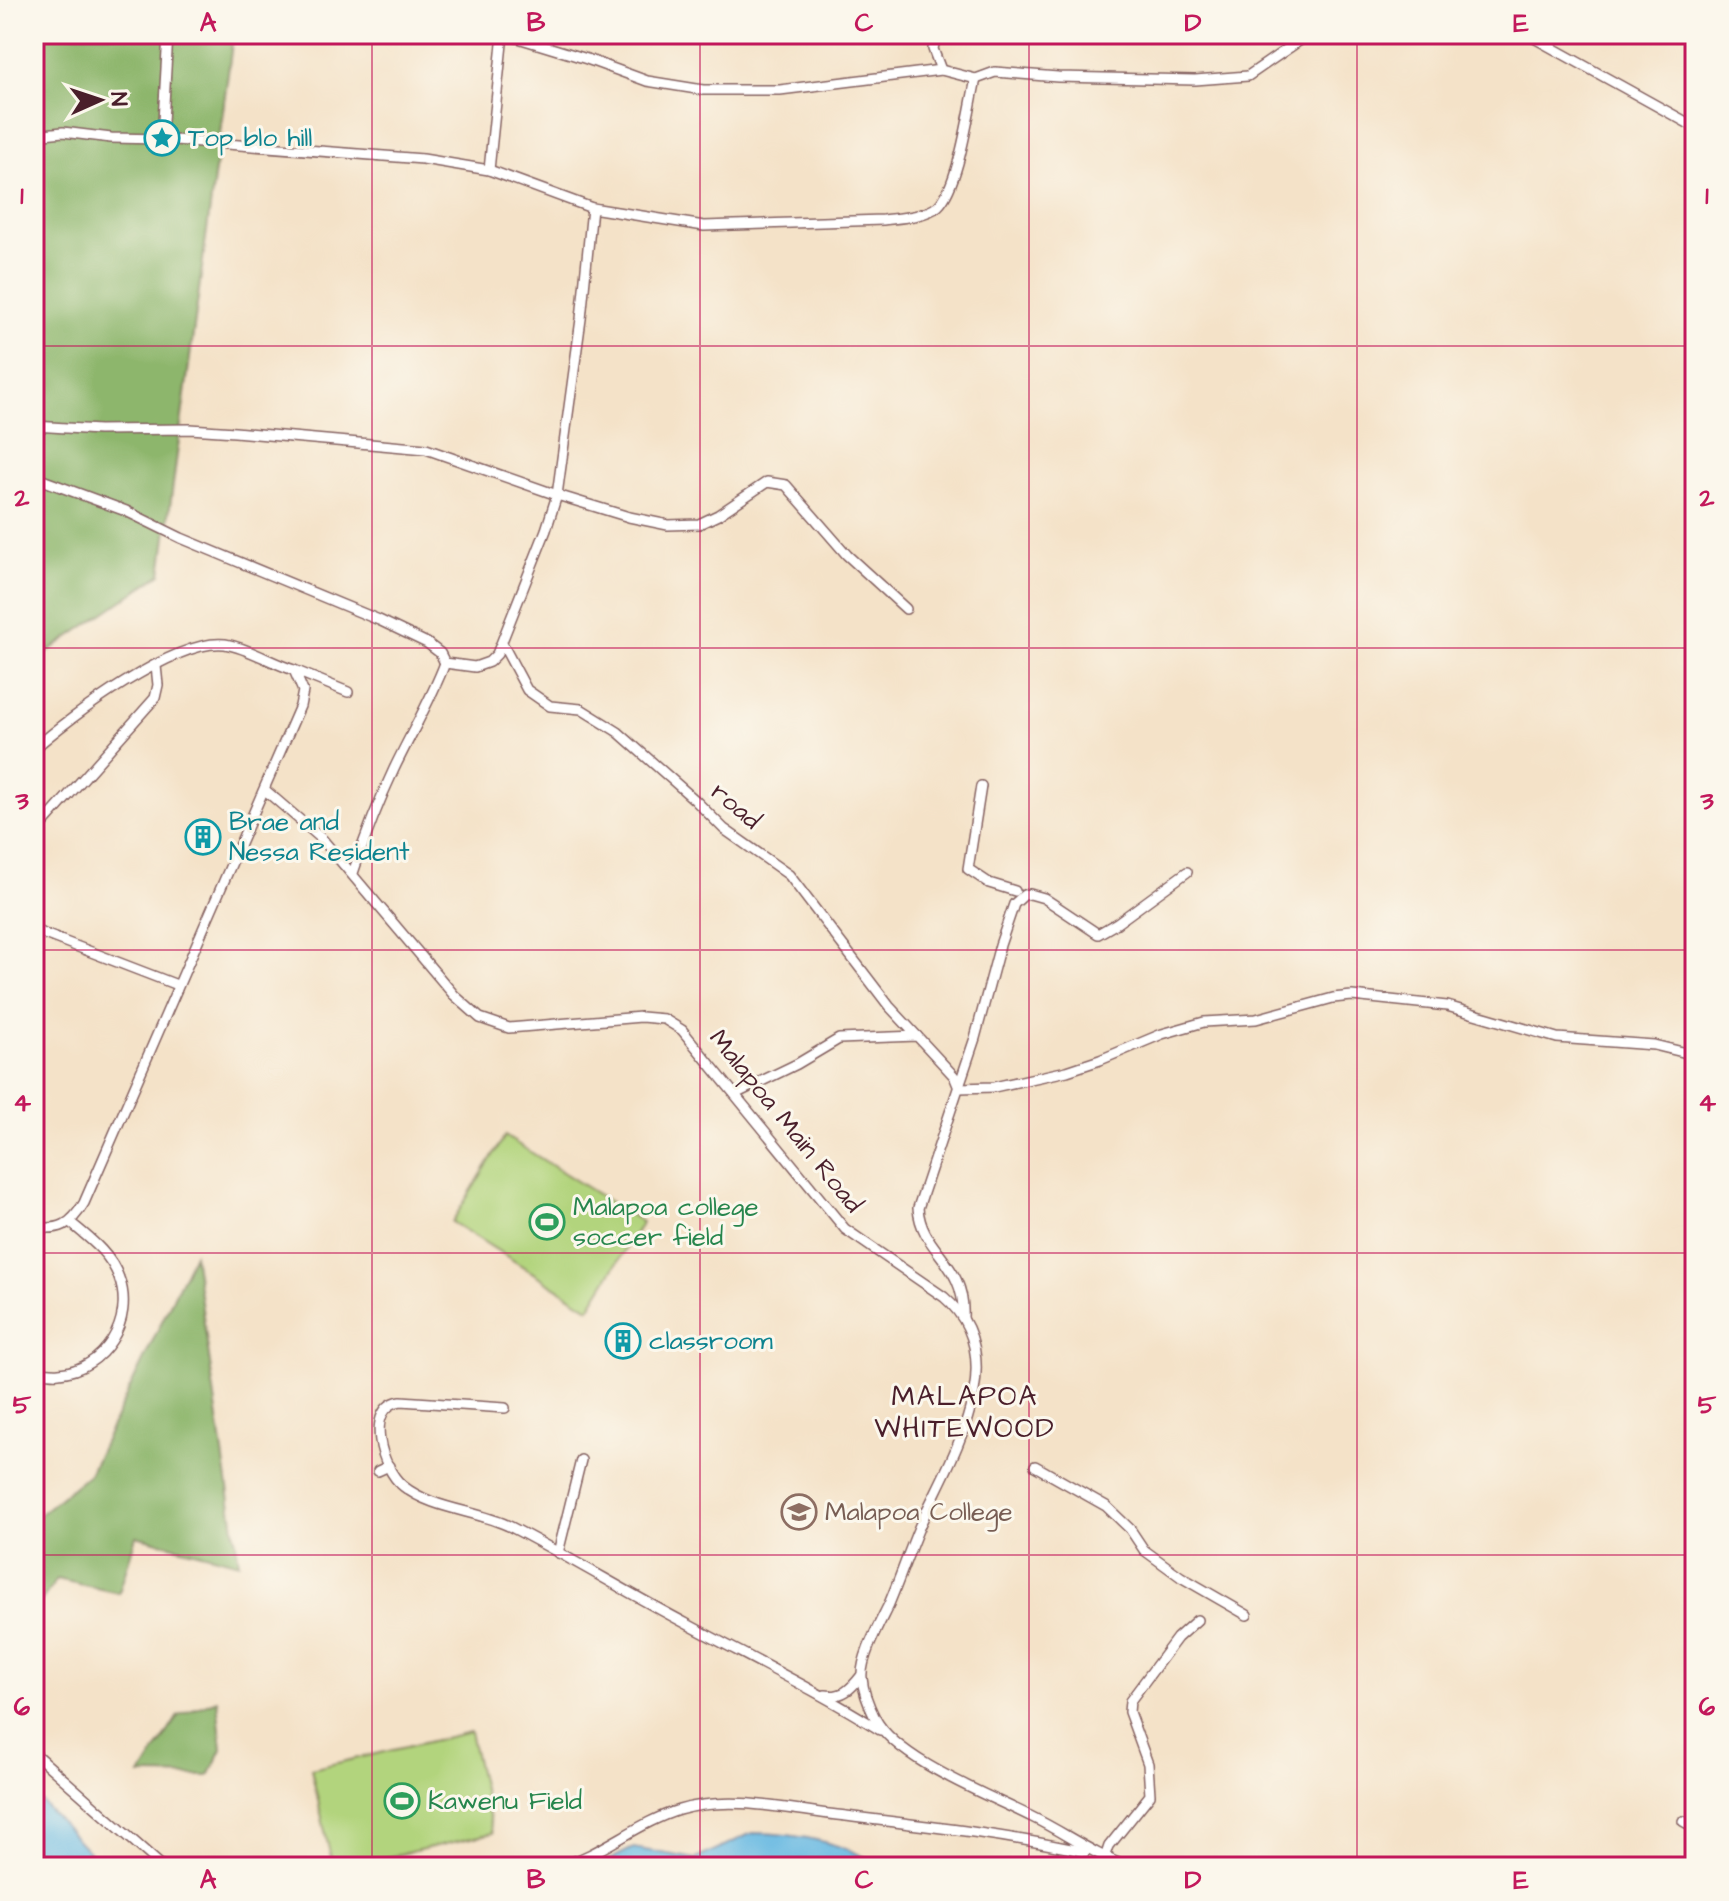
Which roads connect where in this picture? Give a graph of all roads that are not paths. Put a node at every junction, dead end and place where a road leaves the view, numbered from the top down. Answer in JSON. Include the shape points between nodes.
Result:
{"nodes":[{"id":1,"x":168,"y":34,"type":"edge"},
{"id":2,"x":504,"y":34,"type":"edge"},
{"id":3,"x":936,"y":34,"type":"edge"},
{"id":4,"x":1309,"y":34,"type":"edge"},
{"id":5,"x":1527,"y":34,"type":"edge"},
{"id":6,"x":941,"y":70,"type":"junction"},
{"id":7,"x":976,"y":79,"type":"junction"},
{"id":8,"x":1695,"y":127,"type":"edge"},
{"id":9,"x":34,"y":135,"type":"edge"},
{"id":10,"x":162,"y":139,"type":"junction"},
{"id":11,"x":489,"y":170,"type":"junction"},
{"id":12,"x":592,"y":208,"type":"junction"},
{"id":13,"x":34,"y":426,"type":"edge"},
{"id":14,"x":34,"y":477,"type":"edge"},
{"id":15,"x":557,"y":495,"type":"junction"},
{"id":16,"x":906,"y":609,"type":"dead end"},
{"id":17,"x":503,"y":645,"type":"junction"},
{"id":18,"x":445,"y":663,"type":"junction"},
{"id":19,"x":156,"y":666,"type":"junction"},
{"id":20,"x":294,"y":670,"type":"junction"},
{"id":21,"x":348,"y":692,"type":"dead end"},
{"id":22,"x":34,"y":749,"type":"edge"},
{"id":23,"x":981,"y":786,"type":"dead end"},
{"id":24,"x":265,"y":790,"type":"junction"},
{"id":25,"x":34,"y":834,"type":"edge"},
{"id":26,"x":1187,"y":872,"type":"dead end"},
{"id":27,"x":353,"y":873,"type":"junction"},
{"id":28,"x":1015,"y":891,"type":"dead end"},
{"id":29,"x":34,"y":930,"type":"edge"},
{"id":30,"x":177,"y":985,"type":"junction"},
{"id":31,"x":917,"y":1036,"type":"junction"},
{"id":32,"x":1695,"y":1055,"type":"edge"},
{"id":33,"x":959,"y":1088,"type":"junction"},
{"id":34,"x":735,"y":1094,"type":"junction"},
{"id":35,"x":71,"y":1223,"type":"junction"},
{"id":36,"x":34,"y":1227,"type":"edge"},
{"id":37,"x":963,"y":1317,"type":"junction"},
{"id":38,"x":34,"y":1371,"type":"edge"},
{"id":39,"x":505,"y":1408,"type":"dead end"},
{"id":40,"x":581,"y":1460,"type":"dead end"},
{"id":41,"x":389,"y":1466,"type":"junction"},
{"id":42,"x":1035,"y":1466,"type":"dead end"},
{"id":43,"x":378,"y":1471,"type":"dead end"},
{"id":44,"x":558,"y":1553,"type":"junction"},
{"id":45,"x":1247,"y":1615,"type":"dead end"},
{"id":46,"x":1197,"y":1620,"type":"dead end"},
{"id":47,"x":861,"y":1676,"type":"junction"},
{"id":48,"x":817,"y":1694,"type":"junction"},
{"id":49,"x":887,"y":1735,"type":"junction"},
{"id":50,"x":34,"y":1753,"type":"edge"},
{"id":51,"x":1683,"y":1821,"type":"dead end"},
{"id":52,"x":1695,"y":1828,"type":"edge"},
{"id":53,"x":1101,"y":1856,"type":"junction"},
{"id":54,"x":163,"y":1867,"type":"edge"},
{"id":55,"x":557,"y":1867,"type":"edge"},
{"id":56,"x":1129,"y":1867,"type":"edge"}],
"edges":[{"from":1,"to":10,"type":"street"},
{"from":2,"to":6,"type":"street","via":[[647,81],[703,90],[780,90]]},
{"from":2,"to":11,"type":"street"},
{"from":3,"to":6,"type":"street","via":[[933,49]]},
{"from":4,"to":7,"type":"street","via":[[1248,76],[1195,80],[995,72]]},
{"from":5,"to":8,"type":"street"},
{"from":6,"to":7,"type":"street"},
{"from":7,"to":12,"type":"street","via":[[952,182],[937,207],[911,216],[704,226]]},
{"from":9,"to":10,"type":"street"},
{"from":10,"to":11,"type":"street","via":[[423,159]]},
{"from":11,"to":12,"type":"street"},
{"from":12,"to":15,"type":"street"},
{"from":13,"to":15,"type":"street","via":[[190,429],[426,449]]},
{"from":14,"to":18,"type":"street","via":[[379,620],[427,643]]},
{"from":15,"to":16,"type":"street","via":[[681,526],[699,524],[758,486],[776,481],[786,485],[847,555]]},
{"from":15,"to":17,"type":"street"},
{"from":17,"to":18,"type":"street","via":[[489,662],[475,667]]},
{"from":17,"to":31,"type":"street","name":"road","via":[[527,690],[550,706],[581,709],[618,732],[724,829],[789,875]]},
{"from":18,"to":27,"type":"street","via":[[384,791]]},
{"from":19,"to":20,"type":"street","via":[[199,646],[224,644]]},
{"from":19,"to":22,"type":"street","via":[[86,706]]},
{"from":19,"to":25,"type":"street","via":[[155,698]]},
{"from":20,"to":21,"type":"street"},
{"from":20,"to":24,"type":"street","via":[[303,697]]},
{"from":23,"to":28,"type":"street","via":[[968,869]]},
{"from":24,"to":27,"type":"street","name":"Malapoa Main Road"},
{"from":24,"to":30,"type":"street"},
{"from":26,"to":33,"type":"street","via":[[1098,934],[1044,898],[1030,894],[1019,899],[1000,945]]},
{"from":27,"to":34,"type":"street","name":"Malapoa Main Road","via":[[454,995],[480,1018],[509,1028],[654,1016],[682,1030]]},
{"from":29,"to":30,"type":"street"},
{"from":30,"to":35,"type":"street"},
{"from":31,"to":33,"type":"street","name":"road"},
{"from":31,"to":34,"type":"street","via":[[839,1039]]},
{"from":32,"to":33,"type":"street","via":[[1654,1045],[1557,1038],[1447,1006],[1352,996],[1256,1019],[1204,1022],[1067,1071],[994,1087]]},
{"from":33,"to":37,"type":"street","via":[[918,1208],[921,1226],[957,1279]]},
{"from":34,"to":37,"type":"street","name":"Malapoa Main Road","via":[[845,1229],[944,1297]]},
{"from":35,"to":36,"type":"street","via":[[55,1229]]},
{"from":35,"to":38,"type":"street","via":[[103,1252],[119,1277],[120,1321],[108,1348],[84,1365],[58,1374]]},
{"from":37,"to":47,"type":"street","via":[[974,1350],[969,1419]]},
{"from":39,"to":41,"type":"street","via":[[394,1402],[380,1419]]},
{"from":40,"to":44,"type":"street"},
{"from":41,"to":43,"type":"street"},
{"from":41,"to":44,"type":"street","via":[[408,1490],[506,1524]]},
{"from":42,"to":45,"type":"street","via":[[1106,1506],[1144,1550]]},
{"from":44,"to":48,"type":"street"},
{"from":46,"to":53,"type":"street","via":[[1130,1701],[1148,1764],[1150,1795]]},
{"from":47,"to":48,"type":"street","via":[[842,1694]]},
{"from":47,"to":49,"type":"street","via":[[875,1719]]},
{"from":48,"to":49,"type":"street"},
{"from":49,"to":53,"type":"street","via":[[948,1775]]},
{"from":50,"to":54,"type":"street"},
{"from":51,"to":52,"type":"street"},
{"from":53,"to":55,"type":"street","via":[[892,1822],[728,1803],[680,1810]]},
{"from":53,"to":56,"type":"street"}]}
